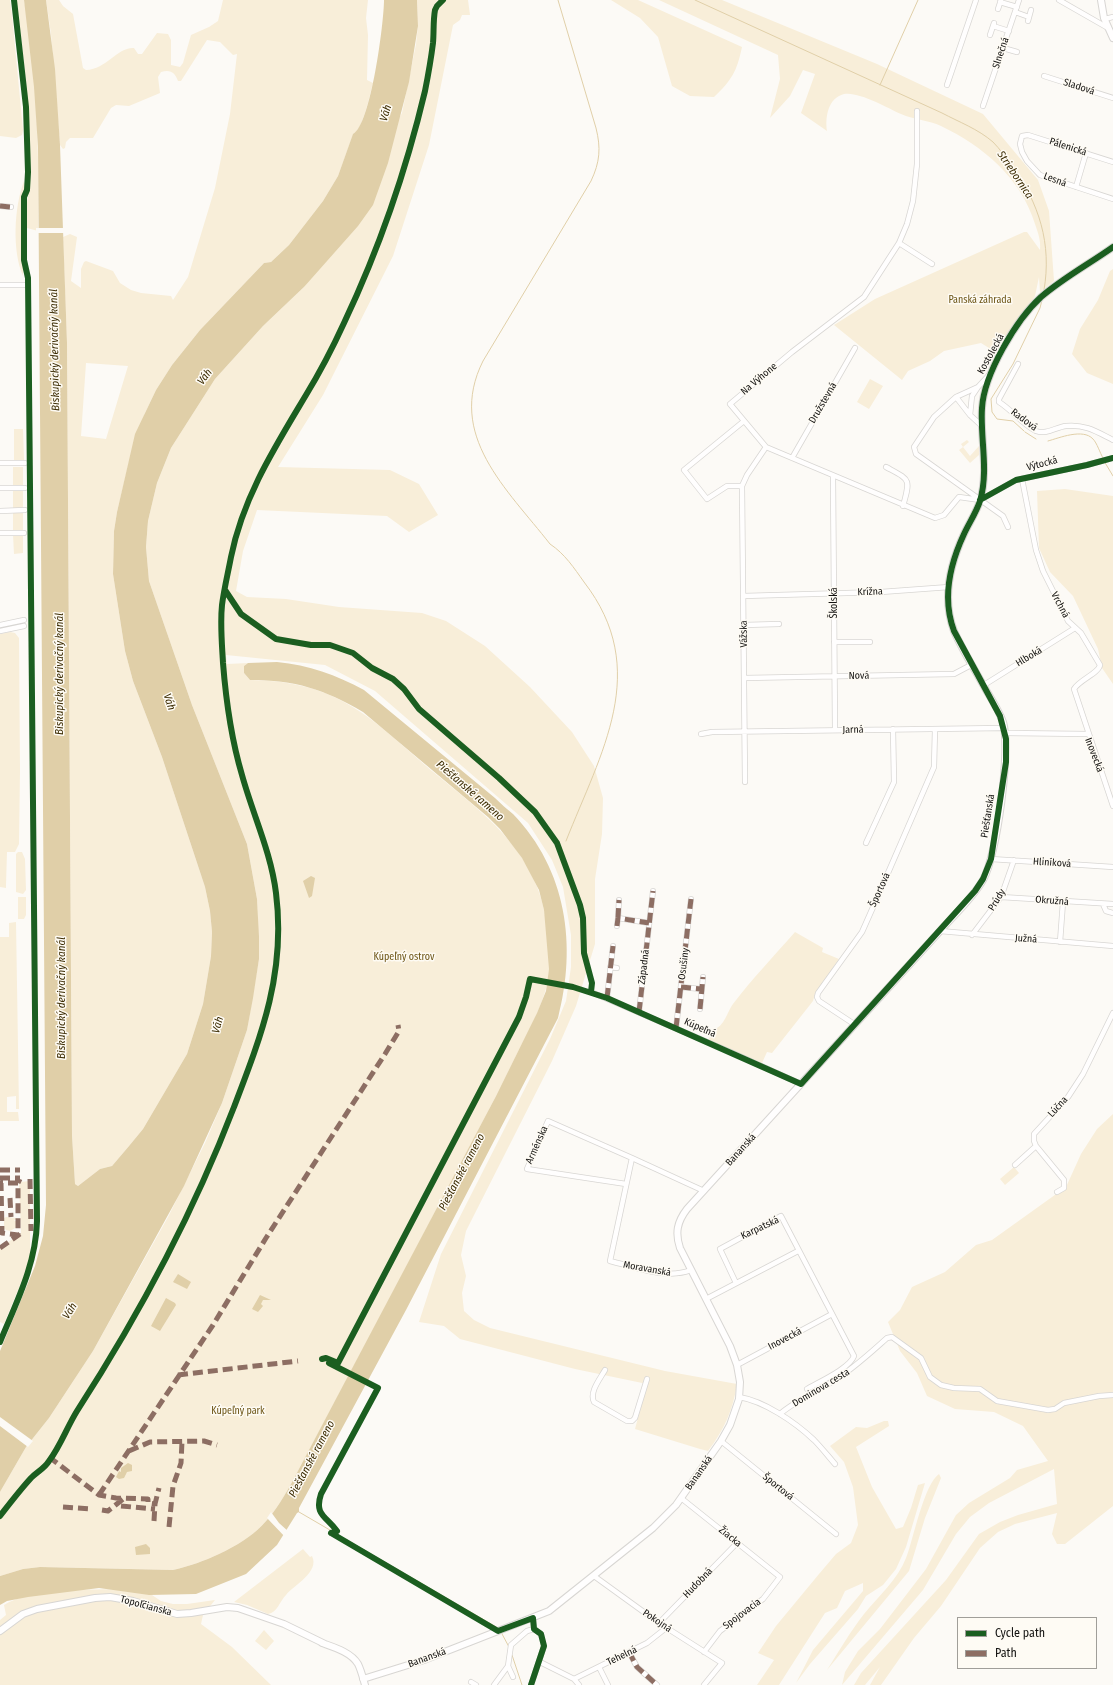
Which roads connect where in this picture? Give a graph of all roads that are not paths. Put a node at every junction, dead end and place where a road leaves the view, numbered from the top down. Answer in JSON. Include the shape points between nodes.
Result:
{"nodes":[{"id":1,"x":976,"y":0,"type":"edge"},
{"id":2,"x":1019,"y":0,"type":"edge"},
{"id":3,"x":1059,"y":0,"type":"edge"},
{"id":4,"x":1101,"y":0,"type":"edge"},
{"id":5,"x":1001,"y":1,"type":"edge"},
{"id":6,"x":998,"y":9,"type":"dead end"},
{"id":7,"x":1016,"y":10,"type":"junction"},
{"id":8,"x":1031,"y":10,"type":"dead end"},
{"id":9,"x":1113,"y":17,"type":"edge"},
{"id":10,"x":1105,"y":19,"type":"junction"},
{"id":11,"x":1108,"y":28,"type":"junction"},
{"id":12,"x":1008,"y":31,"type":"junction"},
{"id":13,"x":990,"y":35,"type":"dead end"},
{"id":14,"x":1113,"y":38,"type":"edge"},
{"id":15,"x":1019,"y":46,"type":"dead end"},
{"id":16,"x":1003,"y":48,"type":"junction"},
{"id":17,"x":1044,"y":76,"type":"dead end"},
{"id":18,"x":947,"y":85,"type":"dead end"},
{"id":19,"x":1113,"y":98,"type":"edge"},
{"id":20,"x":983,"y":106,"type":"dead end"},
{"id":21,"x":917,"y":111,"type":"dead end"},
{"id":22,"x":1022,"y":136,"type":"joint"},
{"id":23,"x":1086,"y":153,"type":"junction"},
{"id":24,"x":1113,"y":162,"type":"edge"},
{"id":25,"x":1076,"y":187,"type":"junction"},
{"id":26,"x":1113,"y":199,"type":"edge"},
{"id":27,"x":0,"y":206,"type":"edge"},
{"id":28,"x":11,"y":207,"type":"dead end"},
{"id":29,"x":899,"y":243,"type":"junction"},
{"id":30,"x":1113,"y":247,"type":"edge"},
{"id":31,"x":932,"y":264,"type":"dead end"},
{"id":32,"x":0,"y":285,"type":"edge"},
{"id":33,"x":24,"y":285,"type":"dead end"},
{"id":34,"x":855,"y":348,"type":"dead end"},
{"id":35,"x":1018,"y":364,"type":"dead end"},
{"id":36,"x":989,"y":375,"type":"junction"},
{"id":37,"x":978,"y":387,"type":"junction"},
{"id":38,"x":956,"y":397,"type":"junction"},
{"id":39,"x":970,"y":414,"type":"junction"},
{"id":40,"x":744,"y":421,"type":"junction"},
{"id":41,"x":982,"y":426,"type":"junction"},
{"id":42,"x":1113,"y":440,"type":"edge"},
{"id":43,"x":766,"y":447,"type":"junction"},
{"id":44,"x":792,"y":458,"type":"junction"},
{"id":45,"x":1113,"y":458,"type":"edge"},
{"id":46,"x":25,"y":463,"type":"dead end"},
{"id":47,"x":0,"y":464,"type":"edge"},
{"id":48,"x":886,"y":467,"type":"dead end"},
{"id":49,"x":833,"y":476,"type":"junction"},
{"id":50,"x":1022,"y":479,"type":"junction"},
{"id":51,"x":742,"y":486,"type":"junction"},
{"id":52,"x":0,"y":488,"type":"edge"},
{"id":53,"x":25,"y":488,"type":"dead end"},
{"id":54,"x":980,"y":500,"type":"junction"},
{"id":55,"x":903,"y":506,"type":"junction"},
{"id":56,"x":24,"y":510,"type":"dead end"},
{"id":57,"x":0,"y":511,"type":"edge"},
{"id":58,"x":1008,"y":527,"type":"dead end"},
{"id":59,"x":0,"y":533,"type":"edge"},
{"id":60,"x":24,"y":533,"type":"dead end"},
{"id":61,"x":949,"y":587,"type":"junction"},
{"id":62,"x":834,"y":593,"type":"junction"},
{"id":63,"x":743,"y":596,"type":"junction"},
{"id":64,"x":24,"y":620,"type":"dead end"},
{"id":65,"x":779,"y":624,"type":"dead end"},
{"id":66,"x":0,"y":625,"type":"edge"},
{"id":67,"x":744,"y":625,"type":"junction"},
{"id":68,"x":24,"y":626,"type":"dead end"},
{"id":69,"x":1075,"y":628,"type":"junction"},
{"id":70,"x":0,"y":631,"type":"edge"},
{"id":71,"x":834,"y":642,"type":"junction"},
{"id":72,"x":870,"y":642,"type":"dead end"},
{"id":73,"x":971,"y":665,"type":"junction"},
{"id":74,"x":834,"y":677,"type":"junction"},
{"id":75,"x":744,"y":678,"type":"junction"},
{"id":76,"x":984,"y":685,"type":"junction"},
{"id":77,"x":893,"y":729,"type":"junction"},
{"id":78,"x":935,"y":729,"type":"junction"},
{"id":79,"x":835,"y":730,"type":"junction"},
{"id":80,"x":1005,"y":730,"type":"junction"},
{"id":81,"x":745,"y":732,"type":"junction"},
{"id":82,"x":701,"y":734,"type":"dead end"},
{"id":83,"x":1088,"y":734,"type":"junction"},
{"id":84,"x":745,"y":782,"type":"dead end"},
{"id":85,"x":1113,"y":806,"type":"edge"},
{"id":86,"x":866,"y":843,"type":"dead end"},
{"id":87,"x":991,"y":859,"type":"junction"},
{"id":88,"x":1014,"y":860,"type":"junction"},
{"id":89,"x":1113,"y":867,"type":"edge"},
{"id":90,"x":653,"y":891,"type":"dead end"},
{"id":91,"x":1001,"y":897,"type":"junction"},
{"id":92,"x":691,"y":899,"type":"dead end"},
{"id":93,"x":619,"y":900,"type":"dead end"},
{"id":94,"x":1063,"y":902,"type":"junction"},
{"id":95,"x":1103,"y":904,"type":"junction"},
{"id":96,"x":1113,"y":904,"type":"edge"},
{"id":97,"x":1113,"y":912,"type":"edge"},
{"id":98,"x":618,"y":918,"type":"junction"},
{"id":99,"x":649,"y":922,"type":"junction"},
{"id":100,"x":617,"y":926,"type":"dead end"},
{"id":101,"x":940,"y":931,"type":"junction"},
{"id":102,"x":972,"y":935,"type":"junction"},
{"id":103,"x":1060,"y":942,"type":"junction"},
{"id":104,"x":612,"y":946,"type":"dead end"},
{"id":105,"x":1113,"y":946,"type":"edge"},
{"id":106,"x":610,"y":967,"type":"junction"},
{"id":107,"x":617,"y":968,"type":"dead end"},
{"id":108,"x":703,"y":977,"type":"dead end"},
{"id":109,"x":681,"y":987,"type":"junction"},
{"id":110,"x":701,"y":989,"type":"junction"},
{"id":111,"x":591,"y":992,"type":"dead end"},
{"id":112,"x":607,"y":998,"type":"junction"},
{"id":113,"x":700,"y":1009,"type":"dead end"},
{"id":114,"x":639,"y":1012,"type":"junction"},
{"id":115,"x":1113,"y":1013,"type":"edge"},
{"id":116,"x":854,"y":1024,"type":"junction"},
{"id":117,"x":676,"y":1028,"type":"junction"},
{"id":118,"x":801,"y":1084,"type":"junction"},
{"id":119,"x":762,"y":1126,"type":"joint"},
{"id":120,"x":1036,"y":1146,"type":"junction"},
{"id":121,"x":632,"y":1158,"type":"junction"},
{"id":122,"x":1015,"y":1165,"type":"dead end"},
{"id":123,"x":626,"y":1184,"type":"junction"},
{"id":124,"x":704,"y":1191,"type":"junction"},
{"id":125,"x":1056,"y":1192,"type":"dead end"},
{"id":126,"x":798,"y":1251,"type":"junction"},
{"id":127,"x":691,"y":1270,"type":"junction"},
{"id":128,"x":736,"y":1284,"type":"junction"},
{"id":129,"x":706,"y":1299,"type":"junction"},
{"id":130,"x":832,"y":1314,"type":"junction"},
{"id":131,"x":737,"y":1364,"type":"junction"},
{"id":132,"x":605,"y":1370,"type":"dead end"},
{"id":133,"x":647,"y":1379,"type":"dead end"},
{"id":134,"x":807,"y":1389,"type":"dead end"},
{"id":135,"x":1113,"y":1395,"type":"edge"},
{"id":136,"x":739,"y":1397,"type":"junction"},
{"id":137,"x":780,"y":1414,"type":"junction"},
{"id":138,"x":721,"y":1442,"type":"junction"},
{"id":139,"x":835,"y":1464,"type":"dead end"},
{"id":140,"x":681,"y":1498,"type":"junction"},
{"id":141,"x":836,"y":1534,"type":"dead end"},
{"id":142,"x":737,"y":1543,"type":"junction"},
{"id":143,"x":594,"y":1576,"type":"junction"},
{"id":144,"x":780,"y":1577,"type":"joint"},
{"id":145,"x":533,"y":1618,"type":"junction"},
{"id":146,"x":659,"y":1623,"type":"junction"},
{"id":147,"x":666,"y":1628,"type":"junction"},
{"id":148,"x":534,"y":1630,"type":"junction"},
{"id":149,"x":0,"y":1631,"type":"edge"},
{"id":150,"x":629,"y":1652,"type":"junction"},
{"id":151,"x":704,"y":1652,"type":"junction"},
{"id":152,"x":540,"y":1662,"type":"junction"},
{"id":153,"x":508,"y":1666,"type":"junction"},
{"id":154,"x":359,"y":1667,"type":"junction"},
{"id":155,"x":599,"y":1667,"type":"junction"},
{"id":156,"x":375,"y":1675,"type":"junction"},
{"id":157,"x":513,"y":1677,"type":"dead end"},
{"id":158,"x":574,"y":1679,"type":"junction"},
{"id":159,"x":364,"y":1682,"type":"edge"},
{"id":160,"x":471,"y":1682,"type":"dead end"},
{"id":161,"x":476,"y":1685,"type":"edge"},
{"id":162,"x":494,"y":1685,"type":"edge"},
{"id":163,"x":531,"y":1685,"type":"edge"},
{"id":164,"x":579,"y":1685,"type":"edge"},
{"id":165,"x":608,"y":1685,"type":"edge"},
{"id":166,"x":657,"y":1685,"type":"edge"},
{"id":167,"x":704,"y":1685,"type":"edge"}],
"edges":[{"from":1,"to":18,"type":"street"},
{"from":2,"to":7,"type":"street","name":"Slnečná"},
{"from":3,"to":11,"type":"street"},
{"from":4,"to":10,"type":"main road"},
{"from":5,"to":6,"type":"street"},
{"from":5,"to":7,"type":"street"},
{"from":7,"to":8,"type":"street","via":[[1028,19]]},
{"from":7,"to":12,"type":"street","name":"Slnečná"},
{"from":9,"to":10,"type":"street"},
{"from":10,"to":11,"type":"main road"},
{"from":11,"to":14,"type":"main road"},
{"from":12,"to":13,"type":"street","via":[[993,24]]},
{"from":12,"to":16,"type":"street","name":"Slnečná"},
{"from":15,"to":16,"type":"street","via":[[1016,54]]},
{"from":16,"to":20,"type":"street","name":"Slnečná"},
{"from":17,"to":19,"type":"street","name":"Sladová"},
{"from":21,"to":29,"type":"street","name":"Na Výhone","via":[[918,164],[913,201]]},
{"from":22,"to":23,"type":"street","name":"Pálenická","via":[[1028,134]]},
{"from":22,"to":25,"type":"street","name":"Lesná","via":[[1022,152],[1040,175]]},
{"from":23,"to":24,"type":"street","name":"Pálenická"},
{"from":23,"to":25,"type":"street"},
{"from":25,"to":26,"type":"street","name":"Lesná"},
{"from":27,"to":28,"type":"street"},
{"from":29,"to":31,"type":"street"},
{"from":29,"to":40,"type":"street","name":"Na Výhone","via":[[864,297],[730,404]]},
{"from":30,"to":36,"type":"main road","name":"Kostolecká","via":[[1040,298],[1018,326]]},
{"from":32,"to":33,"type":"street"},
{"from":34,"to":44,"type":"street","name":"Družstevná"},
{"from":35,"to":42,"type":"street","name":"Radová","via":[[999,402],[1029,426],[1045,432],[1065,426],[1086,426]]},
{"from":36,"to":37,"type":"street","name":"Kostolecká"},
{"from":36,"to":41,"type":"main road","name":"Kostolecká","via":[[983,396]]},
{"from":37,"to":38,"type":"street","name":"Kostolecká"},
{"from":37,"to":39,"type":"street","name":"Kostolecká","via":[[972,396]]},
{"from":38,"to":39,"type":"street"},
{"from":38,"to":54,"type":"street","name":"Kostolecká","via":[[934,417],[914,447],[916,454]]},
{"from":39,"to":41,"type":"street"},
{"from":40,"to":43,"type":"street","name":"Na Výhone"},
{"from":40,"to":51,"type":"street","via":[[684,470],[707,499],[727,486]]},
{"from":41,"to":54,"type":"main road","name":"Kostolecká","via":[[985,467]]},
{"from":43,"to":44,"type":"street","name":"Na Výhone"},
{"from":43,"to":51,"type":"street","name":"Vážska","via":[[747,474]]},
{"from":44,"to":49,"type":"street","name":"Na Výhone"},
{"from":45,"to":50,"type":"street","name":"Výtocká"},
{"from":46,"to":47,"type":"street"},
{"from":48,"to":55,"type":"street","via":[[908,481]]},
{"from":49,"to":55,"type":"street","name":"Na Výhone"},
{"from":49,"to":62,"type":"street","name":"Školská"},
{"from":50,"to":54,"type":"street","name":"Výtocká","via":[[1006,483]]},
{"from":50,"to":69,"type":"street","name":"Vrchná","via":[[1040,563],[1068,621]]},
{"from":51,"to":63,"type":"street","name":"Vážska"},
{"from":52,"to":53,"type":"street"},
{"from":54,"to":55,"type":"street","name":"Na Výhone","via":[[959,497],[944,515],[938,518]]},
{"from":54,"to":58,"type":"street","via":[[1003,516]]},
{"from":54,"to":61,"type":"main road","name":"Piešťanská","via":[[954,556]]},
{"from":56,"to":57,"type":"street"},
{"from":59,"to":60,"type":"street"},
{"from":61,"to":62,"type":"street","name":"Krížna"},
{"from":61,"to":73,"type":"main road","name":"Piešťanská","via":[[948,608],[952,625]]},
{"from":62,"to":63,"type":"street","name":"Krížna"},
{"from":62,"to":71,"type":"street","name":"Školská"},
{"from":63,"to":67,"type":"street","name":"Vážska"},
{"from":64,"to":66,"type":"street"},
{"from":65,"to":67,"type":"street"},
{"from":67,"to":75,"type":"street","name":"Vážska"},
{"from":68,"to":70,"type":"street"},
{"from":69,"to":76,"type":"street","name":"Hlboká"},
{"from":69,"to":83,"type":"street","name":"Vrchná","via":[[1083,636],[1100,665],[1074,689]]},
{"from":71,"to":72,"type":"street"},
{"from":71,"to":74,"type":"street","name":"Školská"},
{"from":73,"to":74,"type":"street","name":"Nová","via":[[954,674]]},
{"from":73,"to":76,"type":"main road","name":"Piešťanská"},
{"from":74,"to":75,"type":"street","name":"Nová"},
{"from":74,"to":79,"type":"street","name":"Školská"},
{"from":75,"to":81,"type":"street","name":"Vážska"},
{"from":76,"to":80,"type":"main road","name":"Piešťanská"},
{"from":77,"to":78,"type":"street","name":"Jarná"},
{"from":77,"to":79,"type":"street","name":"Jarná"},
{"from":77,"to":86,"type":"street","via":[[894,782]]},
{"from":78,"to":80,"type":"street","name":"Jarná"},
{"from":78,"to":116,"type":"street","name":"Športová","via":[[934,767],[875,903],[862,932],[818,993],[819,1001]]},
{"from":79,"to":81,"type":"street","name":"Jarná"},
{"from":80,"to":83,"type":"street","name":"Inovecká"},
{"from":80,"to":87,"type":"main road","name":"Piešťanská","via":[[1006,762]]},
{"from":81,"to":82,"type":"street","name":"Jarná"},
{"from":81,"to":84,"type":"street","name":"Vážska"},
{"from":83,"to":85,"type":"street","name":"Inovecká"},
{"from":87,"to":88,"type":"street","name":"Hliníková"},
{"from":87,"to":101,"type":"main road","name":"Piešťanská","via":[[975,891]]},
{"from":88,"to":89,"type":"street","name":"Hliníková"},
{"from":88,"to":91,"type":"street","name":"Prúdy"},
{"from":90,"to":99,"type":"street","name":"Západná"},
{"from":91,"to":94,"type":"street","name":"Okružná"},
{"from":91,"to":102,"type":"street","name":"Prúdy"},
{"from":92,"to":109,"type":"street","name":"Osušiny"},
{"from":93,"to":98,"type":"street"},
{"from":94,"to":95,"type":"street","name":"Okružná"},
{"from":94,"to":103,"type":"street"},
{"from":95,"to":96,"type":"street","name":"Okružná"},
{"from":95,"to":97,"type":"street","via":[[1106,911]]},
{"from":98,"to":99,"type":"street"},
{"from":98,"to":100,"type":"street"},
{"from":99,"to":114,"type":"street","name":"Západná"},
{"from":101,"to":102,"type":"street","name":"Južná"},
{"from":101,"to":116,"type":"main road","name":"Piešťanská"},
{"from":102,"to":103,"type":"street","name":"Južná"},
{"from":103,"to":105,"type":"street","name":"Južná"},
{"from":104,"to":106,"type":"street"},
{"from":106,"to":107,"type":"street"},
{"from":106,"to":112,"type":"street"},
{"from":108,"to":110,"type":"street","name":"Osušiny"},
{"from":109,"to":110,"type":"street"},
{"from":109,"to":117,"type":"street","name":"Osušiny"},
{"from":110,"to":113,"type":"street","name":"Osušiny"},
{"from":111,"to":112,"type":"street","name":"Kúpeľná"},
{"from":112,"to":114,"type":"street","name":"Kúpeľná"},
{"from":114,"to":117,"type":"street","name":"Kúpeľná"},
{"from":115,"to":120,"type":"street","name":"Lúčna","via":[[1083,1074],[1068,1098],[1034,1134]]},
{"from":116,"to":118,"type":"main road","name":"Piešťanská"},
{"from":117,"to":118,"type":"street","name":"Kúpeľná"},
{"from":118,"to":119,"type":"main road","name":"Piešťanská"},
{"from":119,"to":124,"type":"main road","name":"Bananská"},
{"from":120,"to":122,"type":"street"},
{"from":120,"to":125,"type":"street","via":[[1064,1180],[1064,1188]]},
{"from":121,"to":123,"type":"street","name":"Moravanská"},
{"from":121,"to":123,"type":"street","name":"Arménska","via":[[548,1121],[527,1169]]},
{"from":121,"to":124,"type":"street"},
{"from":123,"to":127,"type":"street","name":"Moravanská","via":[[610,1262],[658,1273],[678,1274]]},
{"from":124,"to":127,"type":"main road","name":"Bananská","via":[[677,1226],[678,1243]]},
{"from":126,"to":128,"type":"street"},
{"from":126,"to":128,"type":"street","name":"Karpatská","via":[[781,1216],[722,1247],[720,1252]]},
{"from":126,"to":130,"type":"street"},
{"from":127,"to":129,"type":"main road","name":"Bananská"},
{"from":128,"to":129,"type":"street"},
{"from":129,"to":131,"type":"main road","name":"Bananská"},
{"from":130,"to":131,"type":"street","name":"Inovecká"},
{"from":130,"to":134,"type":"street","via":[[854,1356],[852,1361]]},
{"from":131,"to":136,"type":"main road","name":"Bananská"},
{"from":132,"to":133,"type":"street","via":[[592,1398],[594,1402],[627,1421],[635,1418]]},
{"from":135,"to":137,"type":"street","name":"Dominova cesta","via":[[1064,1403],[1048,1410],[997,1401],[980,1389],[947,1388],[934,1382],[921,1358],[892,1337],[887,1338],[859,1364]]},
{"from":136,"to":137,"type":"street"},
{"from":136,"to":138,"type":"main road","name":"Bananská","via":[[733,1418]]},
{"from":137,"to":139,"type":"street","name":"Dominova cesta","via":[[815,1441]]},
{"from":138,"to":140,"type":"main road","name":"Bananská"},
{"from":138,"to":141,"type":"street","name":"Športová"},
{"from":140,"to":142,"type":"street","name":"Žiacka"},
{"from":140,"to":143,"type":"main road","name":"Bananská","via":[[657,1525]]},
{"from":142,"to":144,"type":"street","name":"Žiacka"},
{"from":142,"to":146,"type":"street","name":"Hudobná"},
{"from":143,"to":145,"type":"main road","name":"Bananská","via":[[555,1607]]},
{"from":143,"to":146,"type":"street","name":"Pokojná"},
{"from":144,"to":151,"type":"street","name":"Spojovacia","via":[[763,1599],[720,1631]]},
{"from":145,"to":148,"type":"street"},
{"from":145,"to":156,"type":"main road","name":"Bananská","via":[[419,1662]]},
{"from":146,"to":147,"type":"street","name":"Pokojná"},
{"from":147,"to":150,"type":"street","name":"Tehelná","via":[[647,1643]]},
{"from":147,"to":151,"type":"street","name":"Pokojná"},
{"from":148,"to":152,"type":"street","via":[[541,1634],[544,1640]]},
{"from":148,"to":153,"type":"street","via":[[527,1631],[510,1648]]},
{"from":149,"to":154,"type":"main road","name":"Topoľčianska","via":[[29,1612],[47,1606],[103,1597],[125,1599],[177,1614],[232,1607],[246,1610],[311,1636],[348,1655]]},
{"from":150,"to":155,"type":"street","name":"Tehelná"},
{"from":150,"to":166,"type":"street","via":[[637,1667]]},
{"from":151,"to":167,"type":"street","name":"Pokojná","via":[[722,1663]]},
{"from":152,"to":158,"type":"street"},
{"from":152,"to":163,"type":"street"},
{"from":153,"to":157,"type":"street"},
{"from":153,"to":162,"type":"street"},
{"from":154,"to":156,"type":"main road"},
{"from":154,"to":159,"type":"main road","name":"Topoľčianska"},
{"from":155,"to":158,"type":"street","name":"Tehelná"},
{"from":155,"to":165,"type":"street"},
{"from":156,"to":159,"type":"main road","name":"Bananská"},
{"from":158,"to":164,"type":"street"},
{"from":160,"to":161,"type":"street"}]}
